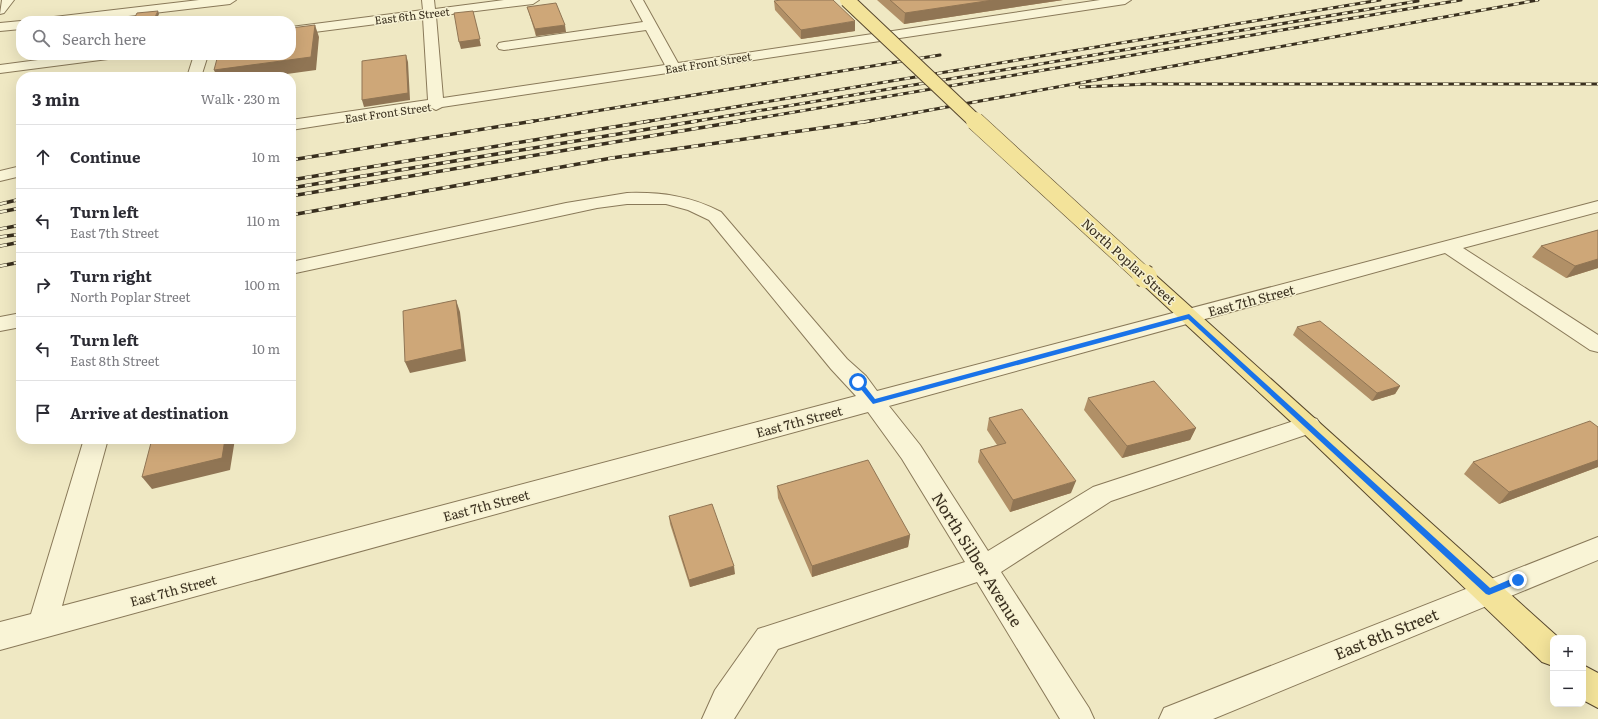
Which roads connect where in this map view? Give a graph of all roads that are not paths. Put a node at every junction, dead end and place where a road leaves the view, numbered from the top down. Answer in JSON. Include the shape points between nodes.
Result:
{"nodes":[{"id":1,"x":8,"y":0,"type":"edge"},
{"id":2,"x":223,"y":0,"type":"edge"},
{"id":3,"x":532,"y":0,"type":"edge"},
{"id":4,"x":637,"y":0,"type":"edge"},
{"id":5,"x":847,"y":0,"type":"edge"},
{"id":6,"x":1061,"y":0,"type":"edge"},
{"id":7,"x":1125,"y":0,"type":"edge"},
{"id":8,"x":429,"y":7,"type":"edge"},
{"id":9,"x":1074,"y":8,"type":"junction"},
{"id":10,"x":0,"y":10,"type":"edge"},
{"id":11,"x":215,"y":14,"type":"dead end"},
{"id":12,"x":94,"y":16,"type":"edge"},
{"id":13,"x":651,"y":25,"type":"junction"},
{"id":14,"x":16,"y":26,"type":"edge"},
{"id":15,"x":0,"y":28,"type":"edge"},
{"id":16,"x":296,"y":30,"type":"edge"},
{"id":17,"x":504,"y":46,"type":"dead end"},
{"id":18,"x":69,"y":60,"type":"edge"},
{"id":19,"x":199,"y":60,"type":"edge"},
{"id":20,"x":674,"y":68,"type":"junction"},
{"id":21,"x":0,"y":69,"type":"edge"},
{"id":22,"x":196,"y":72,"type":"edge"},
{"id":23,"x":436,"y":105,"type":"junction"},
{"id":24,"x":296,"y":124,"type":"edge"},
{"id":25,"x":16,"y":172,"type":"edge"},
{"id":26,"x":0,"y":176,"type":"edge"},
{"id":27,"x":1598,"y":206,"type":"edge"},
{"id":28,"x":1448,"y":247,"type":"junction"},
{"id":29,"x":296,"y":267,"type":"edge"},
{"id":30,"x":1189,"y":316,"type":"junction"},
{"id":31,"x":16,"y":321,"type":"edge"},
{"id":32,"x":0,"y":324,"type":"edge"},
{"id":33,"x":1598,"y":345,"type":"edge"},
{"id":34,"x":873,"y":402,"type":"junction"},
{"id":35,"x":1309,"y":425,"type":"junction"},
{"id":36,"x":95,"y":444,"type":"edge"},
{"id":37,"x":1598,"y":548,"type":"edge"},
{"id":38,"x":984,"y":568,"type":"junction"},
{"id":39,"x":1489,"y":592,"type":"junction"},
{"id":40,"x":42,"y":625,"type":"junction"},
{"id":41,"x":0,"y":636,"type":"edge"},
{"id":42,"x":1550,"y":649,"type":"edge"},
{"id":43,"x":1586,"y":683,"type":"edge"},
{"id":44,"x":1598,"y":694,"type":"edge"},
{"id":45,"x":718,"y":719,"type":"edge"},
{"id":46,"x":1078,"y":719,"type":"edge"},
{"id":47,"x":1175,"y":719,"type":"edge"}],
"edges":[{"from":1,"to":10,"type":"street"},
{"from":2,"to":11,"type":"street"},
{"from":2,"to":12,"type":"street"},
{"from":3,"to":8,"type":"street","name":"East 6th Street"},
{"from":4,"to":13,"type":"street"},
{"from":5,"to":30,"type":"main road","name":"North Poplar Street","bridge":true},
{"from":6,"to":9,"type":"street"},
{"from":7,"to":9,"type":"street","name":"East Front Street"},
{"from":8,"to":16,"type":"street","name":"East 6th Street"},
{"from":8,"to":23,"type":"street"},
{"from":9,"to":20,"type":"street","name":"East Front Street"},
{"from":13,"to":17,"type":"street"},
{"from":13,"to":20,"type":"street"},
{"from":14,"to":15,"type":"street"},
{"from":18,"to":21,"type":"street"},
{"from":19,"to":22,"type":"street"},
{"from":20,"to":23,"type":"street","name":"East Front Street"},
{"from":23,"to":24,"type":"street","name":"East Front Street"},
{"from":25,"to":26,"type":"street"},
{"from":27,"to":28,"type":"street","name":"East 7th Street"},
{"from":28,"to":30,"type":"street","name":"East 7th Street"},
{"from":28,"to":33,"type":"street"},
{"from":29,"to":34,"type":"street","name":"North Silber Avenue","via":[[455,231],[624,198],[660,198],[694,204],[715,216]]},
{"from":30,"to":34,"type":"street","name":"East 7th Street"},
{"from":30,"to":35,"type":"main road","name":"North Poplar Street"},
{"from":31,"to":32,"type":"street"},
{"from":34,"to":38,"type":"street","name":"North Silber Avenue","via":[[911,452]]},
{"from":34,"to":40,"type":"street","name":"East 7th Street"},
{"from":35,"to":38,"type":"street","via":[[1102,494]]},
{"from":35,"to":39,"type":"main road","name":"North Poplar Street"},
{"from":36,"to":40,"type":"street"},
{"from":37,"to":39,"type":"street","name":"East 8th Street"},
{"from":38,"to":45,"type":"street","via":[[768,639],[726,701]]},
{"from":38,"to":46,"type":"street","name":"North Silber Avenue"},
{"from":39,"to":42,"type":"main road","name":"North Poplar Street"},
{"from":39,"to":47,"type":"street","name":"East 8th Street"},
{"from":40,"to":41,"type":"street","name":"East 7th Street"},
{"from":43,"to":44,"type":"main road"}]}
